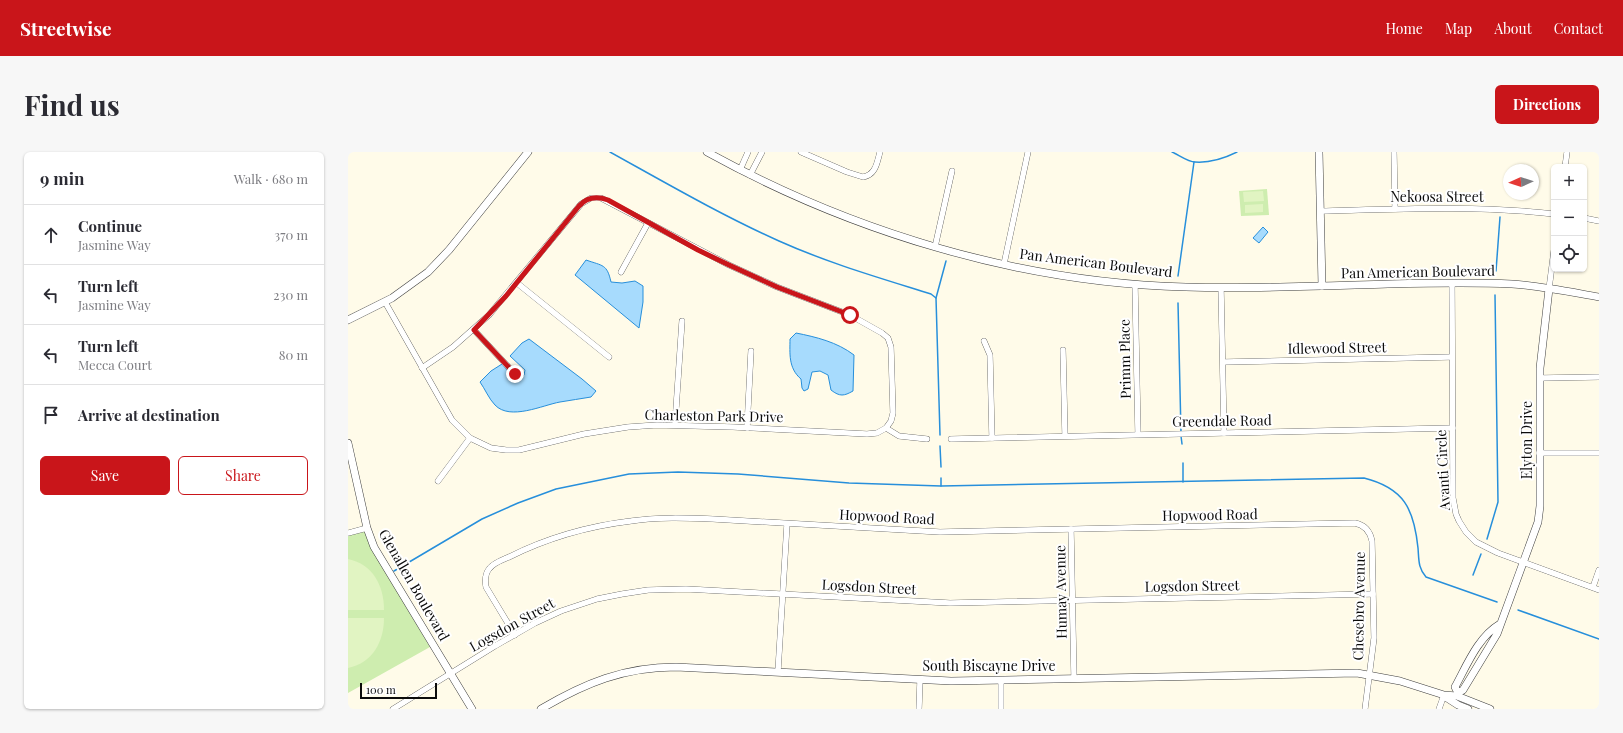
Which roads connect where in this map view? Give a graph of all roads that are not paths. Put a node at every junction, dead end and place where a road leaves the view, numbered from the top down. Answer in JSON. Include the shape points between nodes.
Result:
{"nodes":[{"id":1,"x":528,"y":152,"type":"edge"},
{"id":2,"x":707,"y":152,"type":"edge"},
{"id":3,"x":748,"y":152,"type":"edge"},
{"id":4,"x":762,"y":152,"type":"edge"},
{"id":5,"x":801,"y":152,"type":"edge"},
{"id":6,"x":880,"y":152,"type":"edge"},
{"id":7,"x":1028,"y":152,"type":"edge"},
{"id":8,"x":1319,"y":152,"type":"edge"},
{"id":9,"x":1394,"y":152,"type":"edge"},
{"id":10,"x":1567,"y":152,"type":"edge"},
{"id":11,"x":1565,"y":164,"type":"edge"},
{"id":12,"x":740,"y":170,"type":"junction"},
{"id":13,"x":952,"y":171,"type":"dead end"},
{"id":14,"x":750,"y":175,"type":"junction"},
{"id":15,"x":1395,"y":209,"type":"junction"},
{"id":16,"x":1320,"y":212,"type":"junction"},
{"id":17,"x":1551,"y":214,"type":"edge"},
{"id":18,"x":1587,"y":219,"type":"edge"},
{"id":19,"x":1599,"y":221,"type":"edge"},
{"id":20,"x":648,"y":223,"type":"junction"},
{"id":21,"x":935,"y":247,"type":"junction"},
{"id":22,"x":1004,"y":264,"type":"junction"},
{"id":23,"x":621,"y":272,"type":"dead end"},
{"id":24,"x":1551,"y":272,"type":"edge"},
{"id":25,"x":1452,"y":282,"type":"junction"},
{"id":26,"x":517,"y":283,"type":"junction"},
{"id":27,"x":1135,"y":284,"type":"junction"},
{"id":28,"x":1322,"y":286,"type":"junction"},
{"id":29,"x":1221,"y":287,"type":"junction"},
{"id":30,"x":1549,"y":289,"type":"junction"},
{"id":31,"x":1599,"y":297,"type":"edge"},
{"id":32,"x":385,"y":302,"type":"junction"},
{"id":33,"x":348,"y":320,"type":"edge"},
{"id":34,"x":682,"y":320,"type":"dead end"},
{"id":35,"x":474,"y":330,"type":"junction"},
{"id":36,"x":984,"y":341,"type":"dead end"},
{"id":37,"x":1063,"y":350,"type":"dead end"},
{"id":38,"x":751,"y":351,"type":"dead end"},
{"id":39,"x":609,"y":357,"type":"dead end"},
{"id":40,"x":1452,"y":357,"type":"junction"},
{"id":41,"x":1223,"y":362,"type":"junction"},
{"id":42,"x":422,"y":368,"type":"junction"},
{"id":43,"x":515,"y":374,"type":"dead end"},
{"id":44,"x":1599,"y":377,"type":"edge"},
{"id":45,"x":1540,"y":378,"type":"junction"},
{"id":46,"x":675,"y":424,"type":"junction"},
{"id":47,"x":746,"y":428,"type":"junction"},
{"id":48,"x":886,"y":428,"type":"junction"},
{"id":49,"x":1453,"y":428,"type":"junction"},
{"id":50,"x":1224,"y":433,"type":"junction"},
{"id":51,"x":1138,"y":434,"type":"junction"},
{"id":52,"x":1065,"y":436,"type":"junction"},
{"id":53,"x":470,"y":438,"type":"junction"},
{"id":54,"x":927,"y":438,"type":"dead end"},
{"id":55,"x":992,"y":438,"type":"junction"},
{"id":56,"x":951,"y":439,"type":"dead end"},
{"id":57,"x":348,"y":443,"type":"edge"},
{"id":58,"x":1539,"y":453,"type":"junction"},
{"id":59,"x":1599,"y":453,"type":"edge"},
{"id":60,"x":438,"y":481,"type":"dead end"},
{"id":61,"x":787,"y":524,"type":"junction"},
{"id":62,"x":367,"y":528,"type":"junction"},
{"id":63,"x":1366,"y":528,"type":"joint"},
{"id":64,"x":1071,"y":529,"type":"junction"},
{"id":65,"x":348,"y":533,"type":"edge"},
{"id":66,"x":1524,"y":562,"type":"junction"},
{"id":67,"x":1599,"y":570,"type":"edge"},
{"id":68,"x":1593,"y":587,"type":"junction"},
{"id":69,"x":1599,"y":590,"type":"edge"},
{"id":70,"x":783,"y":594,"type":"junction"},
{"id":71,"x":1373,"y":594,"type":"junction"},
{"id":72,"x":1073,"y":600,"type":"junction"},
{"id":73,"x":515,"y":635,"type":"junction"},
{"id":74,"x":778,"y":672,"type":"junction"},
{"id":75,"x":450,"y":674,"type":"junction"},
{"id":76,"x":1370,"y":674,"type":"junction"},
{"id":77,"x":1074,"y":678,"type":"junction"},
{"id":78,"x":920,"y":680,"type":"junction"},
{"id":79,"x":1001,"y":680,"type":"junction"},
{"id":80,"x":1444,"y":695,"type":"junction"},
{"id":81,"x":1456,"y":697,"type":"junction"},
{"id":82,"x":393,"y":709,"type":"edge"},
{"id":83,"x":472,"y":709,"type":"edge"},
{"id":84,"x":541,"y":709,"type":"edge"},
{"id":85,"x":918,"y":709,"type":"edge"},
{"id":86,"x":1001,"y":709,"type":"edge"},
{"id":87,"x":1365,"y":709,"type":"edge"},
{"id":88,"x":1439,"y":709,"type":"edge"},
{"id":89,"x":1468,"y":709,"type":"edge"},
{"id":90,"x":1490,"y":709,"type":"edge"}],
"edges":[{"from":1,"to":32,"type":"street","via":[[439,261],[417,281]]},
{"from":2,"to":12,"type":"street","name":"Pan American Boulevard"},
{"from":3,"to":12,"type":"street"},
{"from":4,"to":14,"type":"street"},
{"from":5,"to":6,"type":"street","via":[[863,177],[872,173]]},
{"from":7,"to":22,"type":"street"},
{"from":8,"to":16,"type":"street"},
{"from":9,"to":15,"type":"street"},
{"from":10,"to":11,"type":"street"},
{"from":12,"to":14,"type":"street","name":"Pan American Boulevard"},
{"from":13,"to":21,"type":"street"},
{"from":14,"to":21,"type":"street","name":"Pan American Boulevard","via":[[846,217]]},
{"from":15,"to":16,"type":"street","name":"Nekoosa Street"},
{"from":15,"to":17,"type":"street","name":"Nekoosa Street","via":[[1481,208]]},
{"from":16,"to":28,"type":"street"},
{"from":18,"to":19,"type":"street"},
{"from":20,"to":23,"type":"street"},
{"from":20,"to":26,"type":"street","via":[[604,198],[588,199],[579,206]]},
{"from":20,"to":48,"type":"street","via":[[777,287],[850,315],[884,335],[891,347],[893,410],[891,421]]},
{"from":21,"to":22,"type":"street","name":"Pan American Boulevard"},
{"from":22,"to":27,"type":"street","name":"Pan American Boulevard"},
{"from":24,"to":30,"type":"street","name":"Elyton Drive"},
{"from":25,"to":28,"type":"street","name":"Pan American Boulevard"},
{"from":25,"to":30,"type":"street","name":"Pan American Boulevard"},
{"from":25,"to":40,"type":"street","name":"Avanti Circle"},
{"from":26,"to":35,"type":"street"},
{"from":26,"to":39,"type":"street"},
{"from":27,"to":29,"type":"street","name":"Pan American Boulevard"},
{"from":27,"to":51,"type":"street","name":"Primm Place"},
{"from":28,"to":29,"type":"street","name":"Pan American Boulevard"},
{"from":29,"to":41,"type":"street"},
{"from":30,"to":31,"type":"street","name":"Pan American Boulevard"},
{"from":30,"to":45,"type":"street","name":"Elyton Drive"},
{"from":32,"to":33,"type":"street"},
{"from":32,"to":42,"type":"street","name":"Charleston Park Drive"},
{"from":34,"to":46,"type":"street"},
{"from":35,"to":42,"type":"street"},
{"from":35,"to":43,"type":"street"},
{"from":36,"to":55,"type":"street","via":[[990,358]]},
{"from":37,"to":52,"type":"street"},
{"from":38,"to":47,"type":"street"},
{"from":40,"to":41,"type":"street","name":"Idlewood Street"},
{"from":40,"to":49,"type":"street","name":"Avanti Circle"},
{"from":41,"to":50,"type":"street"},
{"from":42,"to":53,"type":"street","name":"Charleston Park Drive","via":[[452,420]]},
{"from":44,"to":45,"type":"street"},
{"from":45,"to":58,"type":"street","name":"Elyton Drive"},
{"from":46,"to":47,"type":"street","name":"Charleston Park Drive"},
{"from":46,"to":53,"type":"street","name":"Charleston Park Drive","via":[[598,431],[514,450],[491,448]]},
{"from":47,"to":48,"type":"street","name":"Charleston Park Drive","via":[[872,434]]},
{"from":48,"to":54,"type":"street","via":[[899,436]]},
{"from":49,"to":50,"type":"street","name":"Greendale Road"},
{"from":49,"to":66,"type":"street","name":"Avanti Circle","via":[[1453,498],[1459,521],[1476,542]]},
{"from":50,"to":51,"type":"street","name":"Greendale Road"},
{"from":51,"to":52,"type":"street","name":"Greendale Road"},
{"from":52,"to":55,"type":"street","name":"Greendale Road"},
{"from":53,"to":60,"type":"street"},
{"from":55,"to":56,"type":"street"},
{"from":57,"to":62,"type":"street","name":"Glenallen Boulevard"},
{"from":58,"to":59,"type":"street"},
{"from":58,"to":66,"type":"street","name":"Elyton Drive","via":[[1539,514]]},
{"from":61,"to":64,"type":"street","name":"Hopwood Road","via":[[940,532]]},
{"from":61,"to":70,"type":"street"},
{"from":61,"to":73,"type":"street","name":"Hopwood Road","via":[[679,518],[642,520],[593,527],[527,549],[494,565],[488,570],[485,579],[486,587]]},
{"from":62,"to":65,"type":"street"},
{"from":62,"to":75,"type":"street","name":"Glenallen Boulevard","via":[[379,556]]},
{"from":63,"to":64,"type":"street","name":"Hopwood Road","via":[[1355,523]]},
{"from":63,"to":71,"type":"street","name":"Chesebro Avenue","via":[[1372,541]]},
{"from":64,"to":72,"type":"street","name":"Humay Avenue"},
{"from":66,"to":68,"type":"street","name":"Avanti Circle"},
{"from":66,"to":81,"type":"street","name":"Elyton Drive","via":[[1497,634],[1463,690]]},
{"from":67,"to":68,"type":"street"},
{"from":68,"to":69,"type":"street","name":"Avanti Circle"},
{"from":70,"to":72,"type":"street","name":"Logsdon Street","via":[[950,603]]},
{"from":70,"to":73,"type":"street","name":"Logsdon Street","via":[[686,589],[648,590],[573,606]]},
{"from":70,"to":74,"type":"street"},
{"from":71,"to":72,"type":"street","name":"Logsdon Street"},
{"from":71,"to":76,"type":"street","name":"Chesebro Avenue","via":[[1374,638]]},
{"from":72,"to":77,"type":"street","name":"Humay Avenue"},
{"from":73,"to":75,"type":"street","name":"Logsdon Street"},
{"from":74,"to":78,"type":"street","name":"South Biscayne Drive"},
{"from":74,"to":84,"type":"street","name":"South Biscayne Drive","via":[[683,667],[638,669],[583,686]]},
{"from":75,"to":82,"type":"street","name":"Logsdon Street"},
{"from":75,"to":83,"type":"street","name":"Glenallen Boulevard"},
{"from":76,"to":77,"type":"street","name":"South Biscayne Drive","via":[[1333,672]]},
{"from":76,"to":80,"type":"street","name":"South Biscayne Drive","via":[[1400,680]]},
{"from":76,"to":87,"type":"street","name":"Chesebro Avenue"},
{"from":77,"to":79,"type":"street","name":"South Biscayne Drive"},
{"from":78,"to":79,"type":"street","name":"South Biscayne Drive"},
{"from":78,"to":85,"type":"street"},
{"from":79,"to":86,"type":"street"},
{"from":80,"to":81,"type":"street","name":"South Biscayne Drive"},
{"from":80,"to":88,"type":"street"},
{"from":81,"to":89,"type":"street","name":"South Biscayne Drive"},
{"from":81,"to":90,"type":"street","name":"South Biscayne Drive"}]}
